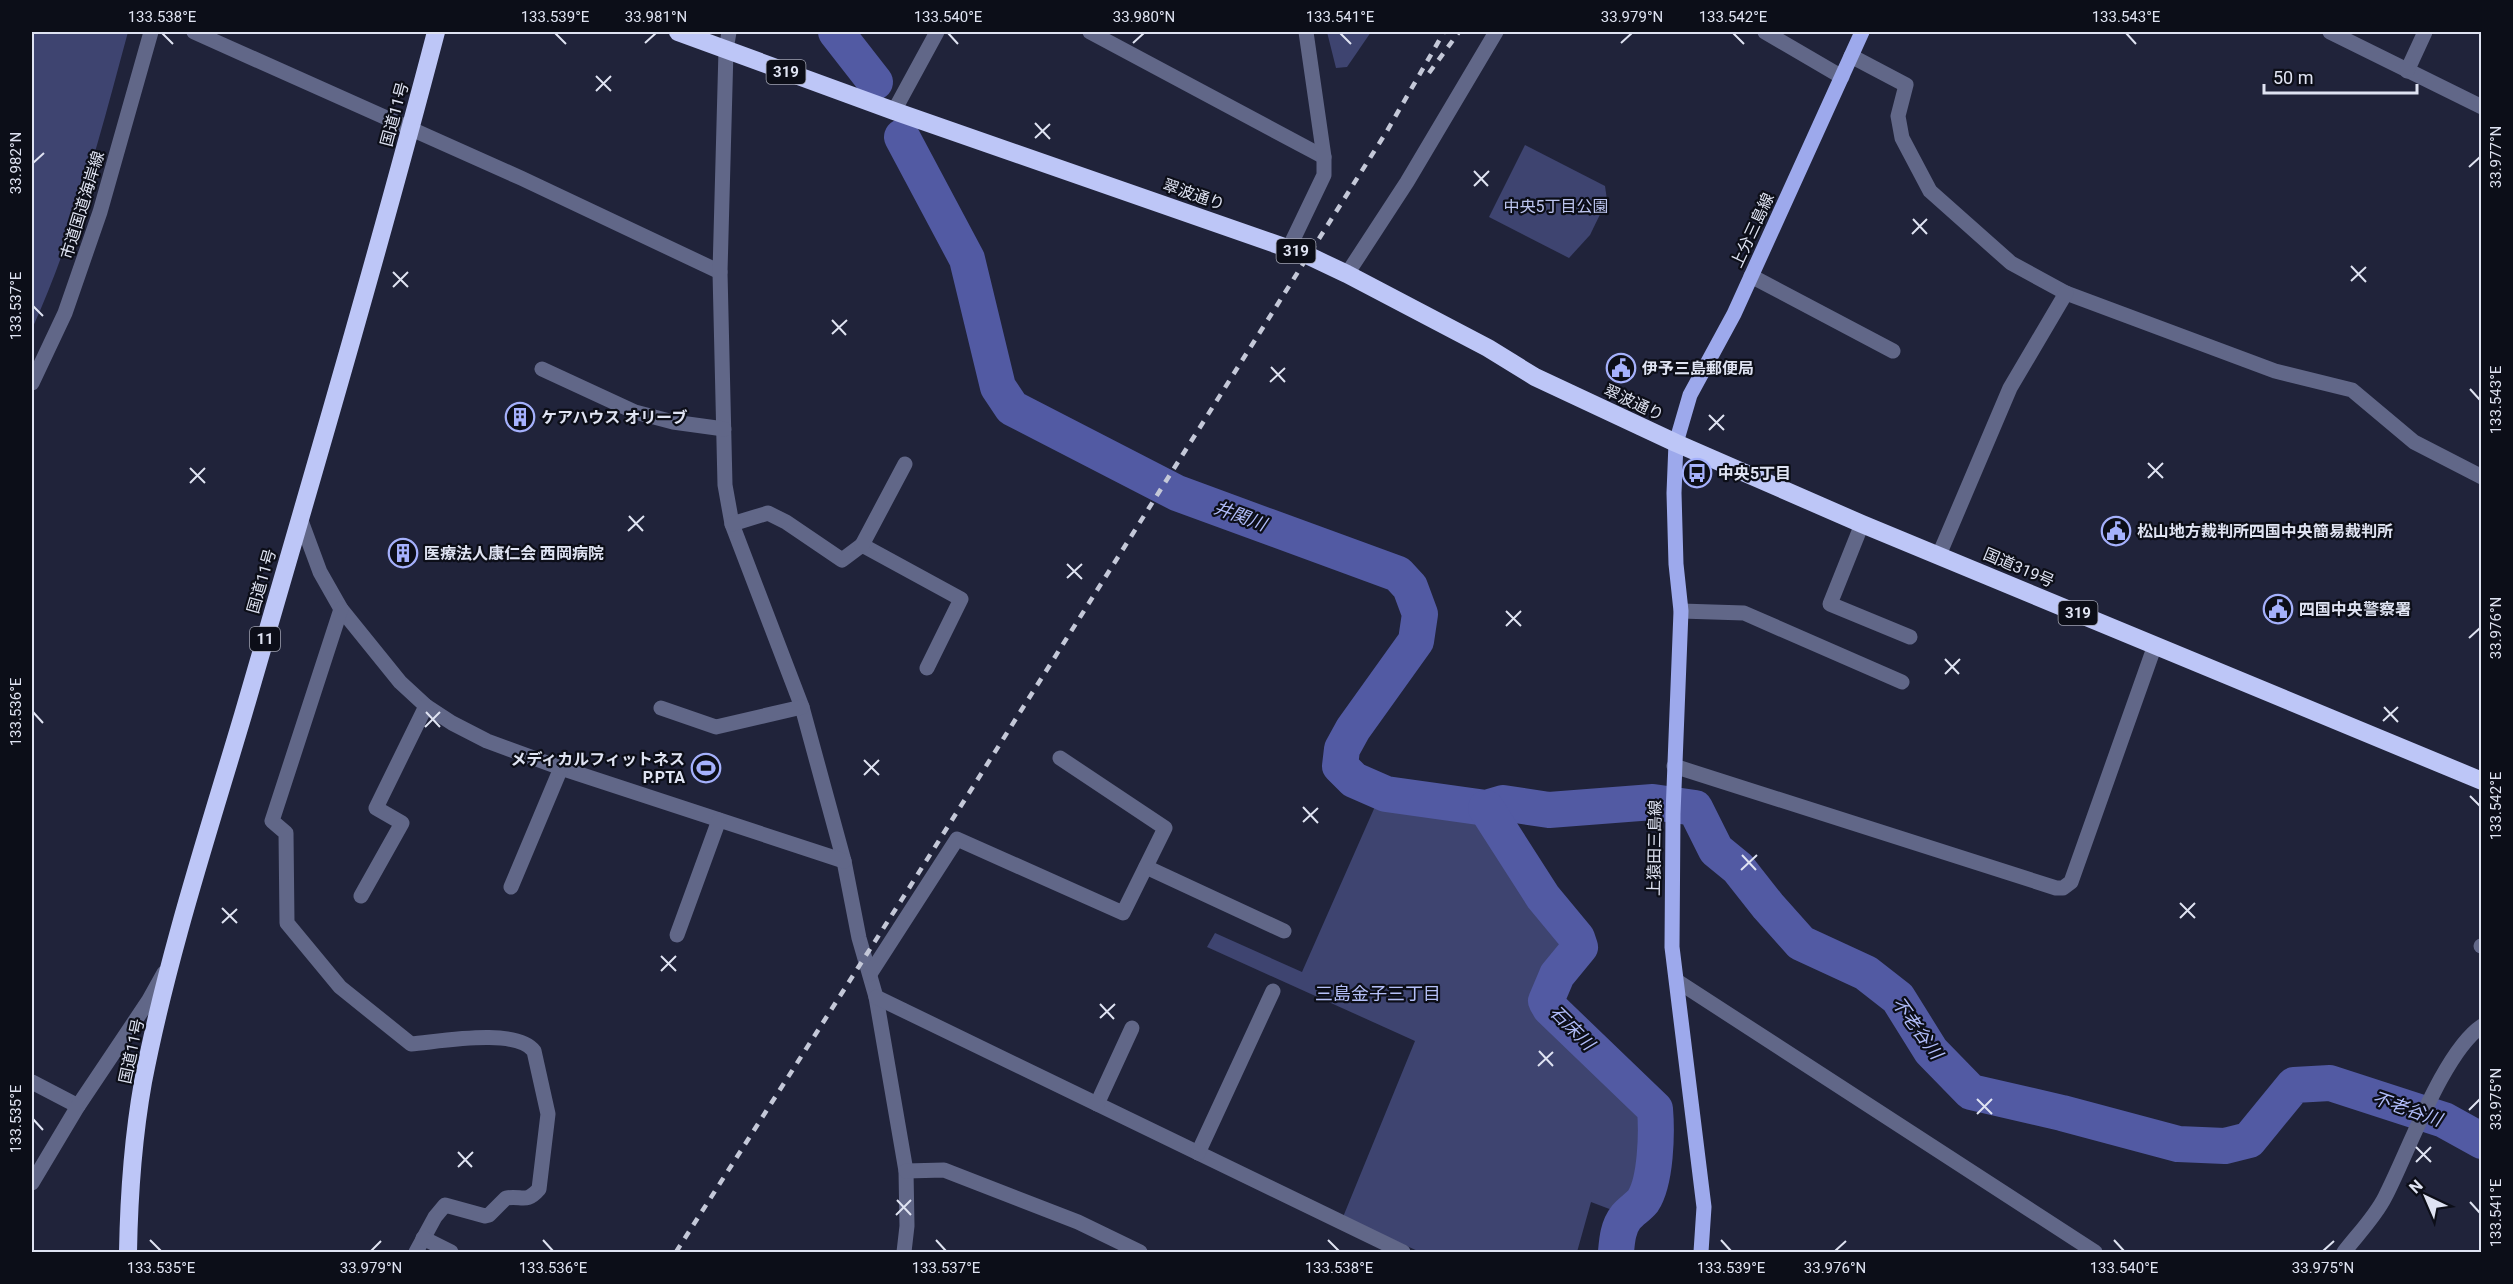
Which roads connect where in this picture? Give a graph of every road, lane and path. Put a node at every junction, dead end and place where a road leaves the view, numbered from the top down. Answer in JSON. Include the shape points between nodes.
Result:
{"nodes":[{"id":1,"x":151,"y":32,"type":"edge"},
{"id":2,"x":194,"y":32,"type":"edge"},
{"id":3,"x":436,"y":32,"type":"edge"},
{"id":4,"x":678,"y":32,"type":"edge"},
{"id":5,"x":729,"y":32,"type":"edge"},
{"id":6,"x":937,"y":32,"type":"edge"},
{"id":7,"x":1090,"y":32,"type":"edge"},
{"id":8,"x":1306,"y":32,"type":"edge"},
{"id":9,"x":1496,"y":32,"type":"edge"},
{"id":10,"x":1765,"y":32,"type":"edge"},
{"id":11,"x":1862,"y":32,"type":"edge"},
{"id":12,"x":2330,"y":32,"type":"edge"},
{"id":13,"x":2425,"y":32,"type":"edge"},
{"id":14,"x":726,"y":50,"type":"junction"},
{"id":15,"x":1851,"y":56,"type":"junction"},
{"id":16,"x":2407,"y":71,"type":"junction"},
{"id":17,"x":1842,"y":77,"type":"junction"},
{"id":18,"x":2481,"y":107,"type":"edge"},
{"id":19,"x":894,"y":111,"type":"junction"},
{"id":20,"x":411,"y":129,"type":"junction"},
{"id":21,"x":1324,"y":157,"type":"junction"},
{"id":22,"x":1289,"y":248,"type":"junction"},
{"id":23,"x":720,"y":272,"type":"junction"},
{"id":24,"x":1347,"y":274,"type":"junction"},
{"id":25,"x":1751,"y":276,"type":"junction"},
{"id":26,"x":2066,"y":293,"type":"junction"},
{"id":27,"x":1893,"y":351,"type":"dead end"},
{"id":28,"x":542,"y":369,"type":"dead end"},
{"id":29,"x":32,"y":383,"type":"edge"},
{"id":30,"x":724,"y":429,"type":"junction"},
{"id":31,"x":1676,"y":443,"type":"junction"},
{"id":32,"x":905,"y":464,"type":"dead end"},
{"id":33,"x":2481,"y":477,"type":"edge"},
{"id":34,"x":300,"y":518,"type":"junction"},
{"id":35,"x":732,"y":524,"type":"junction"},
{"id":36,"x":1862,"y":524,"type":"junction"},
{"id":37,"x":862,"y":545,"type":"junction"},
{"id":38,"x":1939,"y":555,"type":"junction"},
{"id":39,"x":341,"y":609,"type":"junction"},
{"id":40,"x":1681,"y":611,"type":"junction"},
{"id":41,"x":1910,"y":637,"type":"dead end"},
{"id":42,"x":2155,"y":645,"type":"junction"},
{"id":43,"x":927,"y":668,"type":"dead end"},
{"id":44,"x":1902,"y":682,"type":"dead end"},
{"id":45,"x":426,"y":706,"type":"junction"},
{"id":46,"x":802,"y":707,"type":"junction"},
{"id":47,"x":661,"y":708,"type":"dead end"},
{"id":48,"x":1060,"y":758,"type":"dead end"},
{"id":49,"x":1674,"y":766,"type":"junction"},
{"id":50,"x":561,"y":768,"type":"junction"},
{"id":51,"x":2481,"y":781,"type":"edge"},
{"id":52,"x":719,"y":820,"type":"junction"},
{"id":53,"x":844,"y":861,"type":"junction"},
{"id":54,"x":1146,"y":867,"type":"junction"},
{"id":55,"x":511,"y":887,"type":"dead end"},
{"id":56,"x":361,"y":896,"type":"dead end"},
{"id":57,"x":1284,"y":931,"type":"dead end"},
{"id":58,"x":677,"y":935,"type":"dead end"},
{"id":59,"x":171,"y":961,"type":"junction"},
{"id":60,"x":870,"y":974,"type":"junction"},
{"id":61,"x":1677,"y":981,"type":"junction"},
{"id":62,"x":1273,"y":991,"type":"dead end"},
{"id":63,"x":876,"y":997,"type":"junction"},
{"id":64,"x":2481,"y":1026,"type":"edge"},
{"id":65,"x":1132,"y":1028,"type":"dead end"},
{"id":66,"x":32,"y":1082,"type":"edge"},
{"id":67,"x":1097,"y":1104,"type":"junction"},
{"id":68,"x":78,"y":1106,"type":"junction"},
{"id":69,"x":1198,"y":1153,"type":"junction"},
{"id":70,"x":906,"y":1171,"type":"junction"},
{"id":71,"x":32,"y":1183,"type":"edge"},
{"id":72,"x":423,"y":1238,"type":"junction"},
{"id":73,"x":128,"y":1252,"type":"edge"},
{"id":74,"x":416,"y":1252,"type":"edge"},
{"id":75,"x":451,"y":1252,"type":"edge"},
{"id":76,"x":904,"y":1252,"type":"edge"},
{"id":77,"x":1140,"y":1252,"type":"edge"},
{"id":78,"x":1403,"y":1252,"type":"edge"},
{"id":79,"x":1701,"y":1252,"type":"edge"},
{"id":80,"x":2095,"y":1252,"type":"edge"},
{"id":81,"x":2344,"y":1252,"type":"edge"}],
"edges":[{"from":1,"to":29,"type":"street","name":"市道国道海岸線","via":[[100,212],[65,313]]},
{"from":2,"to":20,"type":"street"},
{"from":3,"to":20,"type":"highway","name":"国道11号","number":"11"},
{"from":4,"to":14,"type":"highway","name":"翠波通り","number":"319"},
{"from":5,"to":14,"type":"street"},
{"from":6,"to":19,"type":"street"},
{"from":7,"to":21,"type":"street"},
{"from":8,"to":21,"type":"street"},
{"from":9,"to":24,"type":"street"},
{"from":10,"to":17,"type":"street"},
{"from":11,"to":15,"type":"main road","name":"上分三島線"},
{"from":12,"to":16,"type":"street"},
{"from":13,"to":16,"type":"street"},
{"from":14,"to":19,"type":"highway","name":"翠波通り","number":"319"},
{"from":14,"to":23,"type":"street"},
{"from":15,"to":17,"type":"main road","name":"上分三島線"},
{"from":15,"to":26,"type":"street","via":[[1906,85],[1898,116],[1902,138],[1930,191],[2011,263]]},
{"from":16,"to":18,"type":"street"},
{"from":17,"to":25,"type":"main road","name":"上分三島線"},
{"from":19,"to":22,"type":"highway","name":"翠波通り","number":"319"},
{"from":20,"to":23,"type":"street"},
{"from":20,"to":34,"type":"highway","name":"国道11号","number":"11"},
{"from":21,"to":22,"type":"street","via":[[1324,175]]},
{"from":22,"to":24,"type":"highway","name":"翠波通り","number":"319"},
{"from":23,"to":30,"type":"street"},
{"from":24,"to":31,"type":"highway","name":"翠波通り","number":"319","via":[[1535,377]]},
{"from":25,"to":27,"type":"street"},
{"from":25,"to":31,"type":"main road","name":"上分三島線","via":[[1690,396]]},
{"from":26,"to":33,"type":"street","via":[[2274,371],[2352,390],[2414,442]]},
{"from":26,"to":38,"type":"street","via":[[2010,388]]},
{"from":28,"to":30,"type":"street","via":[[635,412]]},
{"from":30,"to":35,"type":"street","via":[[725,485]]},
{"from":31,"to":36,"type":"highway","name":"国道319号","number":"319"},
{"from":31,"to":40,"type":"main road","name":"上猿田三島線","via":[[1676,564]]},
{"from":32,"to":37,"type":"street"},
{"from":34,"to":39,"type":"street","via":[[320,572]]},
{"from":34,"to":59,"type":"highway","name":"国道11号","number":"11"},
{"from":35,"to":37,"type":"street","via":[[768,513],[842,560]]},
{"from":35,"to":46,"type":"street"},
{"from":36,"to":38,"type":"highway","name":"国道319号","number":"319"},
{"from":36,"to":41,"type":"street","via":[[1830,604]]},
{"from":37,"to":43,"type":"street","via":[[961,599]]},
{"from":38,"to":42,"type":"highway","name":"国道319号","number":"319"},
{"from":39,"to":45,"type":"street","via":[[400,682]]},
{"from":39,"to":72,"type":"street","via":[[272,821],[286,833],[287,923],[340,987],[411,1044],[482,1038],[530,1046],[548,1114],[539,1189],[533,1196],[506,1198],[484,1216],[445,1205]]},
{"from":40,"to":44,"type":"street","via":[[1744,613]]},
{"from":40,"to":49,"type":"main road","name":"上猿田三島線"},
{"from":42,"to":49,"type":"street","via":[[2071,882],[2063,888]]},
{"from":42,"to":51,"type":"highway","name":"国道319号","number":"319"},
{"from":45,"to":50,"type":"street","via":[[487,741]]},
{"from":45,"to":56,"type":"street","via":[[376,808],[402,823]]},
{"from":46,"to":47,"type":"street","via":[[716,727]]},
{"from":46,"to":53,"type":"street"},
{"from":48,"to":54,"type":"street","via":[[1165,828]]},
{"from":49,"to":61,"type":"main road","name":"上猿田三島線","via":[[1672,947]]},
{"from":50,"to":52,"type":"street"},
{"from":50,"to":55,"type":"street"},
{"from":52,"to":53,"type":"street"},
{"from":52,"to":58,"type":"street"},
{"from":53,"to":60,"type":"street"},
{"from":54,"to":57,"type":"street"},
{"from":54,"to":60,"type":"street","via":[[1123,913],[957,838]]},
{"from":59,"to":68,"type":"street"},
{"from":59,"to":73,"type":"highway","name":"国道11号","number":"11","via":[[143,1084]]},
{"from":60,"to":63,"type":"street"},
{"from":61,"to":79,"type":"main road","name":"上猿田三島線","via":[[1704,1207]]},
{"from":61,"to":80,"type":"street"},
{"from":62,"to":69,"type":"street"},
{"from":63,"to":67,"type":"street"},
{"from":63,"to":70,"type":"street"},
{"from":64,"to":81,"type":"street","via":[[2458,1051],[2431,1098],[2384,1200]]},
{"from":65,"to":67,"type":"street"},
{"from":66,"to":68,"type":"street"},
{"from":67,"to":69,"type":"street"},
{"from":68,"to":71,"type":"street"},
{"from":69,"to":78,"type":"street"},
{"from":70,"to":76,"type":"street"},
{"from":70,"to":77,"type":"street","via":[[944,1170],[1078,1222]]},
{"from":72,"to":74,"type":"street"},
{"from":72,"to":75,"type":"street"}]}
